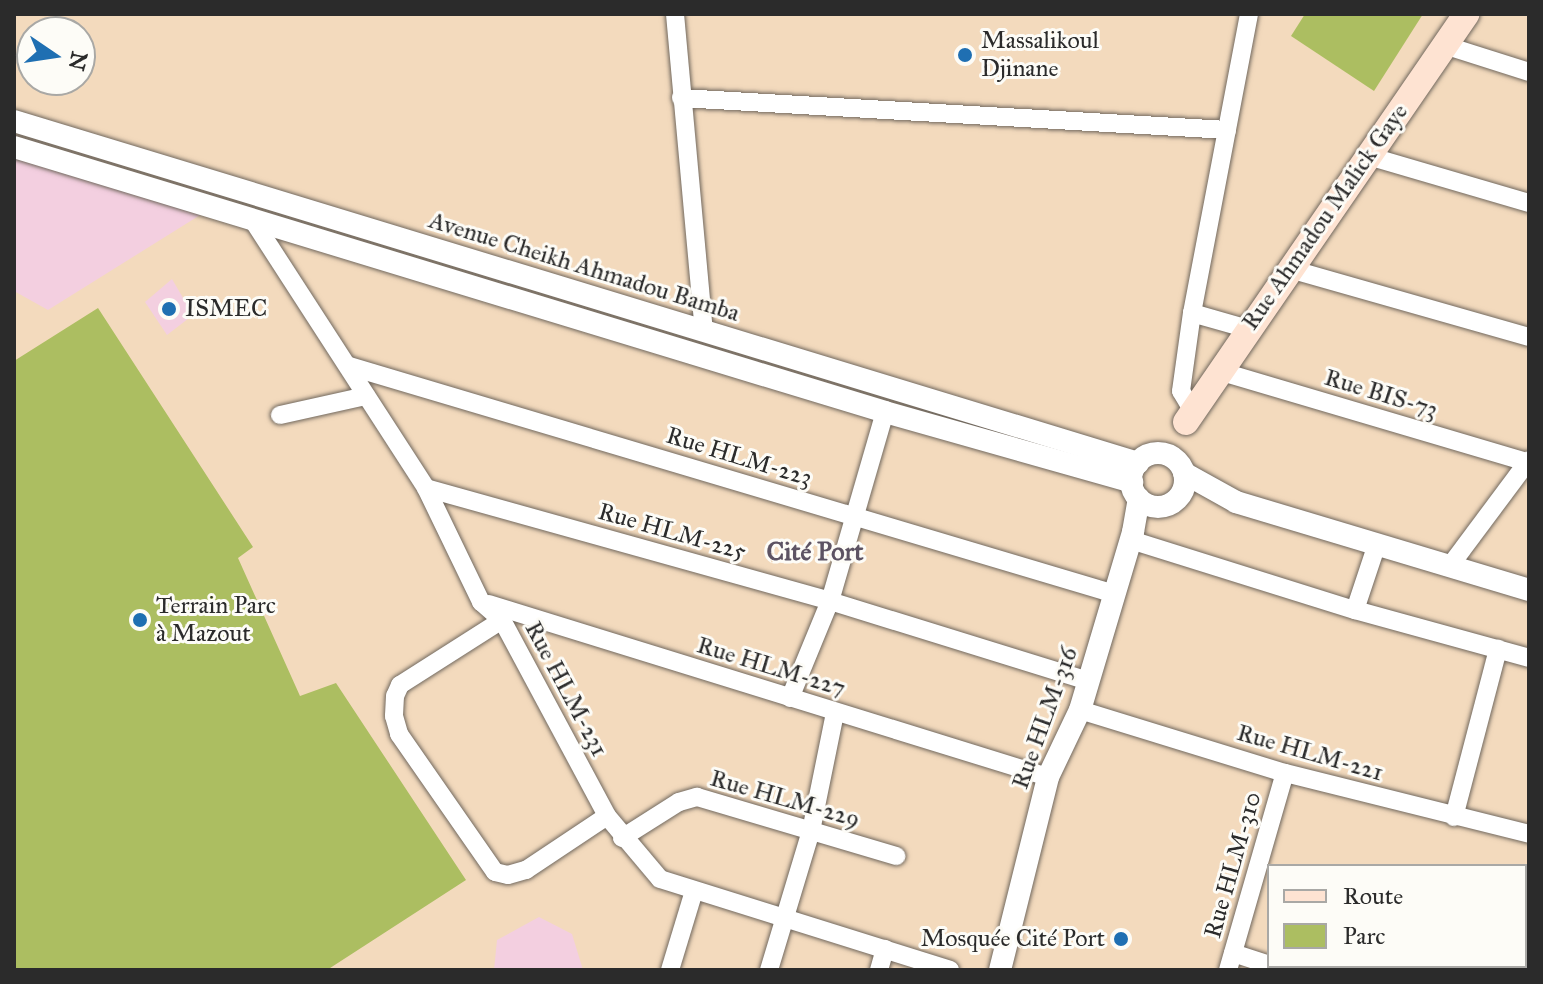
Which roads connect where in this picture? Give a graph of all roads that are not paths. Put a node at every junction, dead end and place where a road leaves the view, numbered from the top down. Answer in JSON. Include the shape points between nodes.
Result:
{"nodes":[{"id":1,"x":675,"y":14,"type":"edge"},
{"id":2,"x":1249,"y":14,"type":"edge"},
{"id":3,"x":1466,"y":14,"type":"edge"},
{"id":4,"x":1444,"y":45,"type":"junction"},
{"id":5,"x":1529,"y":72,"type":"edge"},
{"id":6,"x":681,"y":98,"type":"junction"},
{"id":7,"x":14,"y":121,"type":"edge"},
{"id":8,"x":1227,"y":130,"type":"junction"},
{"id":9,"x":14,"y":147,"type":"edge"},
{"id":10,"x":1368,"y":156,"type":"junction"},
{"id":11,"x":1529,"y":203,"type":"edge"},
{"id":12,"x":252,"y":219,"type":"junction"},
{"id":13,"x":1290,"y":269,"type":"junction"},
{"id":14,"x":1192,"y":313,"type":"junction"},
{"id":15,"x":1248,"y":329,"type":"junction"},
{"id":16,"x":704,"y":331,"type":"junction"},
{"id":17,"x":1529,"y":337,"type":"edge"},
{"id":18,"x":349,"y":366,"type":"junction"},
{"id":19,"x":1219,"y":371,"type":"junction"},
{"id":20,"x":366,"y":396,"type":"junction"},
{"id":21,"x":885,"y":412,"type":"junction"},
{"id":22,"x":280,"y":415,"type":"dead end"},
{"id":23,"x":1189,"y":416,"type":"junction"},
{"id":24,"x":1528,"y":462,"type":"edge"},
{"id":25,"x":1183,"y":470,"type":"junction"},
{"id":26,"x":1143,"y":481,"type":"junction"},
{"id":27,"x":426,"y":488,"type":"junction"},
{"id":28,"x":1180,"y":496,"type":"junction"},
{"id":29,"x":1236,"y":502,"type":"junction"},
{"id":30,"x":854,"y":516,"type":"junction"},
{"id":31,"x":1132,"y":536,"type":"junction"},
{"id":32,"x":1377,"y":544,"type":"junction"},
{"id":33,"x":1450,"y":566,"type":"junction"},
{"id":34,"x":1529,"y":590,"type":"edge"},
{"id":35,"x":1115,"y":594,"type":"junction"},
{"id":36,"x":830,"y":601,"type":"junction"},
{"id":37,"x":481,"y":602,"type":"junction"},
{"id":38,"x":1355,"y":610,"type":"junction"},
{"id":39,"x":502,"y":620,"type":"junction"},
{"id":40,"x":1498,"y":649,"type":"junction"},
{"id":41,"x":1529,"y":658,"type":"edge"},
{"id":42,"x":1088,"y":681,"type":"junction"},
{"id":43,"x":790,"y":698,"type":"junction"},
{"id":44,"x":1080,"y":710,"type":"junction"},
{"id":45,"x":835,"y":713,"type":"junction"},
{"id":46,"x":1285,"y":773,"type":"junction"},
{"id":47,"x":1048,"y":777,"type":"junction"},
{"id":48,"x":607,"y":816,"type":"junction"},
{"id":49,"x":1454,"y":817,"type":"junction"},
{"id":50,"x":811,"y":831,"type":"junction"},
{"id":51,"x":1529,"y":834,"type":"edge"},
{"id":52,"x":622,"y":838,"type":"junction"},
{"id":53,"x":896,"y":856,"type":"dead end"},
{"id":54,"x":694,"y":891,"type":"junction"},
{"id":55,"x":785,"y":919,"type":"junction"},
{"id":56,"x":885,"y":949,"type":"junction"},
{"id":57,"x":1230,"y":962,"type":"edge"},
{"id":58,"x":1267,"y":966,"type":"edge"},
{"id":59,"x":670,"y":970,"type":"edge"},
{"id":60,"x":769,"y":970,"type":"edge"},
{"id":61,"x":879,"y":970,"type":"edge"},
{"id":62,"x":950,"y":970,"type":"edge"},
{"id":63,"x":1000,"y":970,"type":"edge"}],
"edges":[{"from":1,"to":6,"type":"street"},
{"from":2,"to":8,"type":"street"},
{"from":3,"to":4,"type":"main road","name":"Rue Ahmadou Malick Gaye"},
{"from":4,"to":5,"type":"street"},
{"from":4,"to":10,"type":"main road","name":"Rue Ahmadou Malick Gaye"},
{"from":6,"to":8,"type":"street"},
{"from":6,"to":16,"type":"street"},
{"from":7,"to":16,"type":"street","name":"Avenue Cheikh Ahmadou Bamba"},
{"from":8,"to":14,"type":"street"},
{"from":9,"to":12,"type":"street"},
{"from":10,"to":11,"type":"street"},
{"from":10,"to":13,"type":"main road","name":"Rue Ahmadou Malick Gaye"},
{"from":12,"to":18,"type":"street","name":"Rue HLM-231"},
{"from":12,"to":21,"type":"street"},
{"from":13,"to":15,"type":"main road","name":"Rue Ahmadou Malick Gaye"},
{"from":13,"to":17,"type":"street"},
{"from":14,"to":15,"type":"street"},
{"from":14,"to":23,"type":"street","via":[[1181,391]]},
{"from":15,"to":19,"type":"main road","name":"Rue Ahmadou Malick Gaye"},
{"from":16,"to":26,"type":"street","name":"Avenue Cheikh Ahmadou Bamba"},
{"from":18,"to":20,"type":"street","name":"Rue HLM-231"},
{"from":18,"to":30,"type":"street","name":"Rue HLM-223"},
{"from":19,"to":23,"type":"main road","name":"Rue Ahmadou Malick Gaye"},
{"from":19,"to":24,"type":"street","name":"Rue BIS-73"},
{"from":20,"to":22,"type":"street"},
{"from":20,"to":27,"type":"street","name":"Rue HLM-231"},
{"from":21,"to":26,"type":"street"},
{"from":21,"to":30,"type":"street"},
{"from":23,"to":25,"type":"street","name":"Rue Ahmadou Malick Gaye"},
{"from":23,"to":26,"type":"street","name":"Rue Ahmadou Malick Gaye"},
{"from":24,"to":33,"type":"street"},
{"from":25,"to":26,"type":"street","via":[[1170,456]]},
{"from":25,"to":28,"type":"street","name":"Rue Ahmadou Malick Gaye"},
{"from":25,"to":29,"type":"street"},
{"from":26,"to":28,"type":"street","via":[[1167,506]]},
{"from":26,"to":31,"type":"street","name":"Rue HLM-316"},
{"from":27,"to":36,"type":"street","name":"Rue HLM-225"},
{"from":27,"to":37,"type":"street","name":"Rue HLM-231"},
{"from":28,"to":29,"type":"street"},
{"from":29,"to":32,"type":"street"},
{"from":30,"to":35,"type":"street","name":"Rue HLM-223"},
{"from":30,"to":36,"type":"street"},
{"from":31,"to":35,"type":"street","name":"Rue HLM-316"},
{"from":31,"to":38,"type":"street"},
{"from":32,"to":33,"type":"street"},
{"from":32,"to":38,"type":"street"},
{"from":33,"to":34,"type":"street"},
{"from":35,"to":42,"type":"street","name":"Rue HLM-316"},
{"from":36,"to":42,"type":"street","name":"Rue HLM-225"},
{"from":36,"to":43,"type":"street"},
{"from":37,"to":39,"type":"street","name":"Rue HLM-231"},
{"from":37,"to":43,"type":"street","name":"Rue HLM-227"},
{"from":38,"to":40,"type":"street"},
{"from":39,"to":48,"type":"street","name":"Rue HLM-231"},
{"from":39,"to":48,"type":"street","via":[[400,685],[394,706],[399,734],[495,872],[526,870]]},
{"from":40,"to":41,"type":"street"},
{"from":40,"to":49,"type":"street"},
{"from":42,"to":44,"type":"street","name":"Rue HLM-316"},
{"from":43,"to":45,"type":"street","name":"Rue HLM-227"},
{"from":44,"to":46,"type":"street","name":"Rue HLM-221"},
{"from":44,"to":47,"type":"street","name":"Rue HLM-316"},
{"from":45,"to":47,"type":"street","name":"Rue HLM-227"},
{"from":45,"to":50,"type":"street"},
{"from":46,"to":49,"type":"street","name":"Rue HLM-221"},
{"from":46,"to":57,"type":"street","name":"Rue HLM-310"},
{"from":47,"to":63,"type":"street","name":"Rue HLM-316"},
{"from":48,"to":52,"type":"street","name":"Rue HLM-231"},
{"from":49,"to":51,"type":"street","name":"Rue HLM-221"},
{"from":50,"to":52,"type":"street","name":"Rue HLM-229","via":[[687,797]]},
{"from":50,"to":53,"type":"street","name":"Rue HLM-229"},
{"from":50,"to":55,"type":"street"},
{"from":52,"to":54,"type":"street","name":"Rue HLM-231","via":[[660,879]]},
{"from":54,"to":55,"type":"street","name":"Rue HLM-231"},
{"from":54,"to":59,"type":"street"},
{"from":55,"to":56,"type":"street","name":"Rue HLM-231"},
{"from":55,"to":60,"type":"street"},
{"from":56,"to":61,"type":"street"},
{"from":56,"to":62,"type":"street","name":"Rue HLM-231"},
{"from":57,"to":58,"type":"street"}]}
